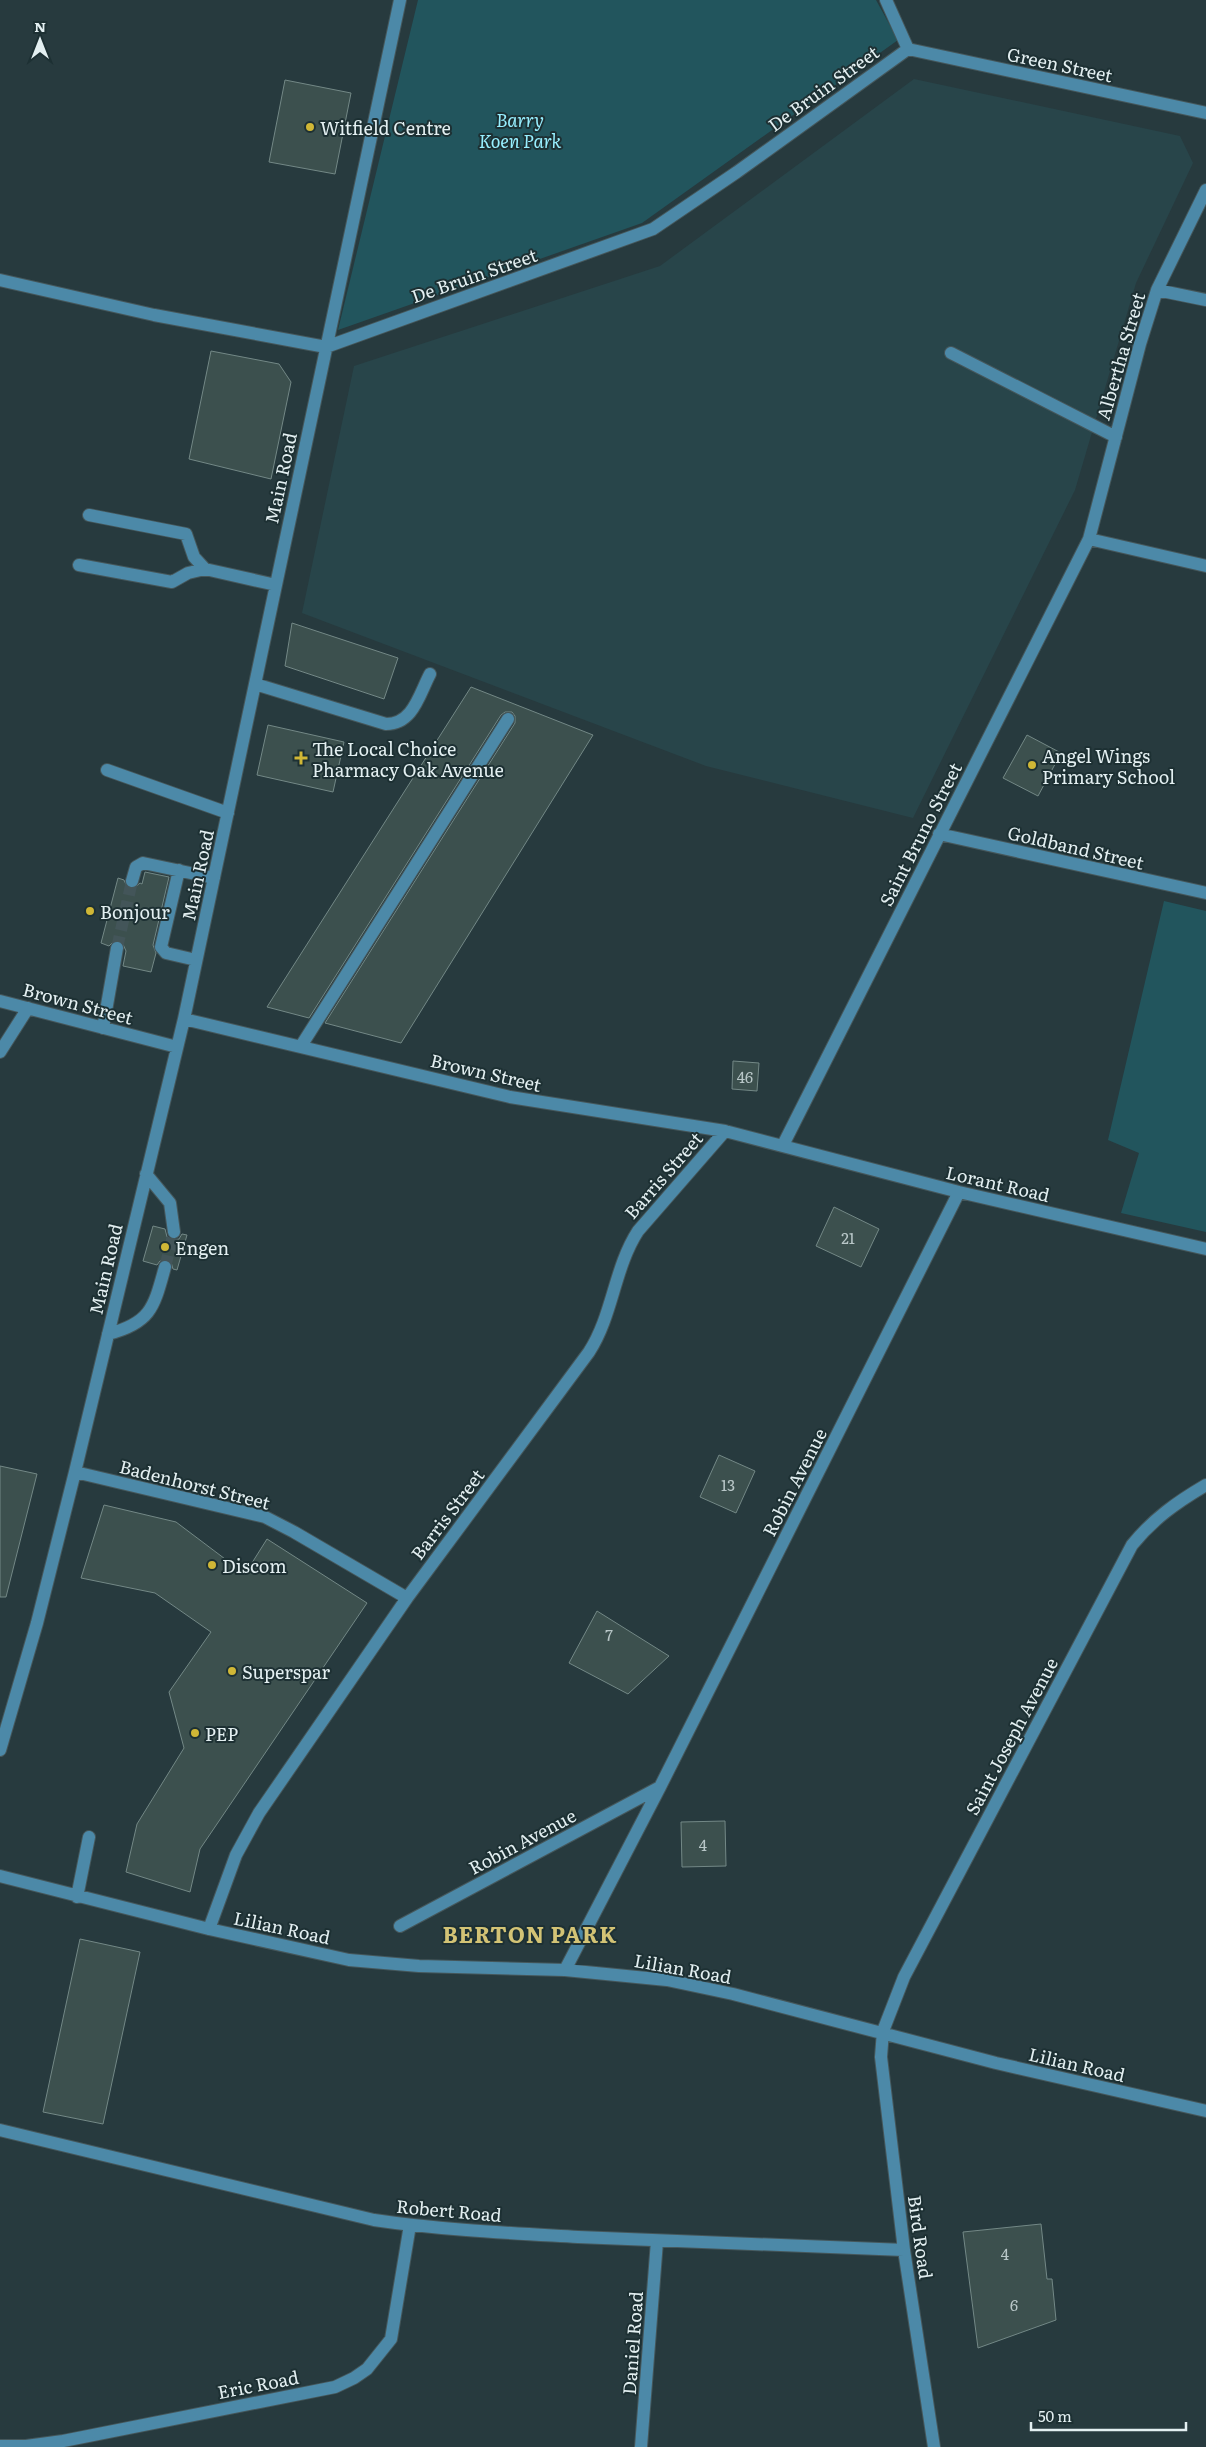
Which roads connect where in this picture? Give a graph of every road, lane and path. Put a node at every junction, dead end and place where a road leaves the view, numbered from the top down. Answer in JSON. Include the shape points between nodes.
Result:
{"nodes":[{"id":1,"x":400,"y":0,"type":"edge"},
{"id":2,"x":886,"y":0,"type":"edge"},
{"id":3,"x":908,"y":49,"type":"junction"},
{"id":4,"x":1206,"y":113,"type":"edge"},
{"id":5,"x":1206,"y":190,"type":"edge"},
{"id":6,"x":0,"y":280,"type":"edge"},
{"id":7,"x":1157,"y":290,"type":"junction"},
{"id":8,"x":1206,"y":300,"type":"edge"},
{"id":9,"x":326,"y":347,"type":"junction"},
{"id":10,"x":951,"y":353,"type":"dead end"},
{"id":11,"x":1116,"y":437,"type":"junction"},
{"id":12,"x":89,"y":514,"type":"dead end"},
{"id":13,"x":1090,"y":539,"type":"junction"},
{"id":14,"x":79,"y":565,"type":"dead end"},
{"id":15,"x":1206,"y":566,"type":"edge"},
{"id":16,"x":205,"y":569,"type":"junction"},
{"id":17,"x":276,"y":585,"type":"junction"},
{"id":18,"x":430,"y":674,"type":"dead end"},
{"id":19,"x":255,"y":684,"type":"junction"},
{"id":20,"x":508,"y":719,"type":"dead end"},
{"id":21,"x":107,"y":770,"type":"dead end"},
{"id":22,"x":228,"y":813,"type":"junction"},
{"id":23,"x":939,"y":834,"type":"junction"},
{"id":24,"x":179,"y":870,"type":"junction"},
{"id":25,"x":214,"y":878,"type":"junction"},
{"id":26,"x":132,"y":881,"type":"tunnel mouth"},
{"id":27,"x":1206,"y":893,"type":"edge"},
{"id":28,"x":117,"y":948,"type":"tunnel mouth"},
{"id":29,"x":196,"y":960,"type":"junction"},
{"id":30,"x":0,"y":1001,"type":"edge"},
{"id":31,"x":28,"y":1008,"type":"junction"},
{"id":32,"x":184,"y":1019,"type":"junction"},
{"id":33,"x":103,"y":1028,"type":"junction"},
{"id":34,"x":301,"y":1046,"type":"junction"},
{"id":35,"x":176,"y":1048,"type":"junction"},
{"id":36,"x":0,"y":1052,"type":"edge"},
{"id":37,"x":725,"y":1131,"type":"junction"},
{"id":38,"x":783,"y":1145,"type":"junction"},
{"id":39,"x":146,"y":1174,"type":"junction"},
{"id":40,"x":959,"y":1192,"type":"junction"},
{"id":41,"x":174,"y":1232,"type":"tunnel mouth"},
{"id":42,"x":1206,"y":1249,"type":"edge"},
{"id":43,"x":165,"y":1267,"type":"tunnel mouth"},
{"id":44,"x":108,"y":1334,"type":"junction"},
{"id":45,"x":75,"y":1472,"type":"junction"},
{"id":46,"x":1206,"y":1485,"type":"edge"},
{"id":47,"x":406,"y":1598,"type":"junction"},
{"id":48,"x":0,"y":1750,"type":"edge"},
{"id":49,"x":660,"y":1787,"type":"junction"},
{"id":50,"x":89,"y":1837,"type":"dead end"},
{"id":51,"x":0,"y":1876,"type":"edge"},
{"id":52,"x":77,"y":1897,"type":"junction"},
{"id":53,"x":400,"y":1926,"type":"dead end"},
{"id":54,"x":209,"y":1929,"type":"junction"},
{"id":55,"x":565,"y":1970,"type":"junction"},
{"id":56,"x":883,"y":2031,"type":"junction"},
{"id":57,"x":1206,"y":2112,"type":"edge"},
{"id":58,"x":0,"y":2130,"type":"edge"},
{"id":59,"x":410,"y":2225,"type":"junction"},
{"id":60,"x":657,"y":2241,"type":"junction"},
{"id":61,"x":904,"y":2250,"type":"junction"},
{"id":62,"x":0,"y":2446,"type":"edge"},
{"id":63,"x":641,"y":2447,"type":"edge"},
{"id":64,"x":934,"y":2447,"type":"edge"}],
"edges":[{"from":1,"to":9,"type":"street","name":"Main Road"},
{"from":2,"to":3,"type":"street"},
{"from":3,"to":4,"type":"street","name":"Green Street"},
{"from":3,"to":9,"type":"street","name":"De Bruin Street","via":[[653,229]]},
{"from":5,"to":7,"type":"street","name":"Albertha Street"},
{"from":6,"to":9,"type":"street","via":[[154,315]]},
{"from":7,"to":8,"type":"street"},
{"from":7,"to":11,"type":"street","name":"Albertha Street"},
{"from":9,"to":17,"type":"street","name":"Main Road"},
{"from":10,"to":11,"type":"street"},
{"from":11,"to":13,"type":"street","name":"Albertha Street"},
{"from":12,"to":16,"type":"street","via":[[186,534],[194,557]]},
{"from":13,"to":15,"type":"street"},
{"from":13,"to":23,"type":"street","name":"Saint Bruno Street"},
{"from":14,"to":16,"type":"street","via":[[172,582],[188,573]]},
{"from":16,"to":17,"type":"street"},
{"from":17,"to":19,"type":"street","name":"Main Road"},
{"from":18,"to":19,"type":"street","via":[[409,716],[394,724]]},
{"from":19,"to":22,"type":"street","name":"Main Road"},
{"from":20,"to":34,"type":"street"},
{"from":21,"to":22,"type":"street"},
{"from":22,"to":25,"type":"street","name":"Main Road"},
{"from":23,"to":27,"type":"street","name":"Goldband Street"},
{"from":23,"to":38,"type":"street","name":"Saint Bruno Street"},
{"from":24,"to":25,"type":"street"},
{"from":24,"to":26,"type":"street","via":[[140,864]]},
{"from":24,"to":29,"type":"street","via":[[161,947],[166,952]]},
{"from":25,"to":29,"type":"street","name":"Main Road"},
{"from":28,"to":33,"type":"street"},
{"from":29,"to":32,"type":"street","name":"Main Road"},
{"from":30,"to":31,"type":"street","name":"Brown Street"},
{"from":31,"to":33,"type":"street","name":"Brown Street"},
{"from":31,"to":36,"type":"street"},
{"from":32,"to":34,"type":"street","name":"Brown Street"},
{"from":32,"to":35,"type":"street","name":"Main Road"},
{"from":33,"to":35,"type":"street","name":"Brown Street"},
{"from":34,"to":37,"type":"street","name":"Brown Street","via":[[510,1097]]},
{"from":35,"to":39,"type":"street","name":"Main Road"},
{"from":37,"to":38,"type":"street","name":"Brown Street"},
{"from":37,"to":47,"type":"street","name":"Barris Street","via":[[638,1231],[629,1245],[598,1339]]},
{"from":38,"to":40,"type":"street","name":"Lorant Road"},
{"from":39,"to":41,"type":"street","via":[[170,1203]]},
{"from":39,"to":44,"type":"street","name":"Main Road"},
{"from":40,"to":42,"type":"street","name":"Lorant Road"},
{"from":40,"to":49,"type":"street","name":"Robin Avenue"},
{"from":43,"to":44,"type":"street","via":[[157,1297],[147,1315],[136,1325]]},
{"from":44,"to":45,"type":"street","name":"Main Road"},
{"from":45,"to":47,"type":"street","name":"Badenhorst Street","via":[[265,1517]]},
{"from":45,"to":48,"type":"street","name":"Main Road"},
{"from":46,"to":56,"type":"street","name":"Saint Joseph Avenue","via":[[1147,1526],[1132,1545],[904,1977]]},
{"from":47,"to":54,"type":"street","name":"Barris Street","via":[[259,1813],[236,1855]]},
{"from":49,"to":53,"type":"street","name":"Robin Avenue"},
{"from":49,"to":55,"type":"street","name":"Robin Avenue"},
{"from":50,"to":52,"type":"street"},
{"from":51,"to":52,"type":"street","name":"Lilian Road"},
{"from":52,"to":54,"type":"street","name":"Lilian Road"},
{"from":54,"to":55,"type":"street","name":"Lilian Road","via":[[377,1964]]},
{"from":55,"to":56,"type":"street","name":"Lilian Road","via":[[667,1980]]},
{"from":56,"to":57,"type":"street","name":"Lilian Road","via":[[996,2062]]},
{"from":56,"to":61,"type":"street","name":"Bird Road","via":[[883,2081]]},
{"from":58,"to":59,"type":"street","name":"Robert Road","via":[[374,2220]]},
{"from":59,"to":60,"type":"street","name":"Robert Road"},
{"from":59,"to":62,"type":"street","name":"Eric Road","via":[[391,2339],[368,2369],[354,2378],[335,2387],[63,2441]]},
{"from":60,"to":61,"type":"street","name":"Robert Road"},
{"from":60,"to":63,"type":"street","name":"Daniel Road"},
{"from":61,"to":64,"type":"street","name":"Bird Road"}]}
